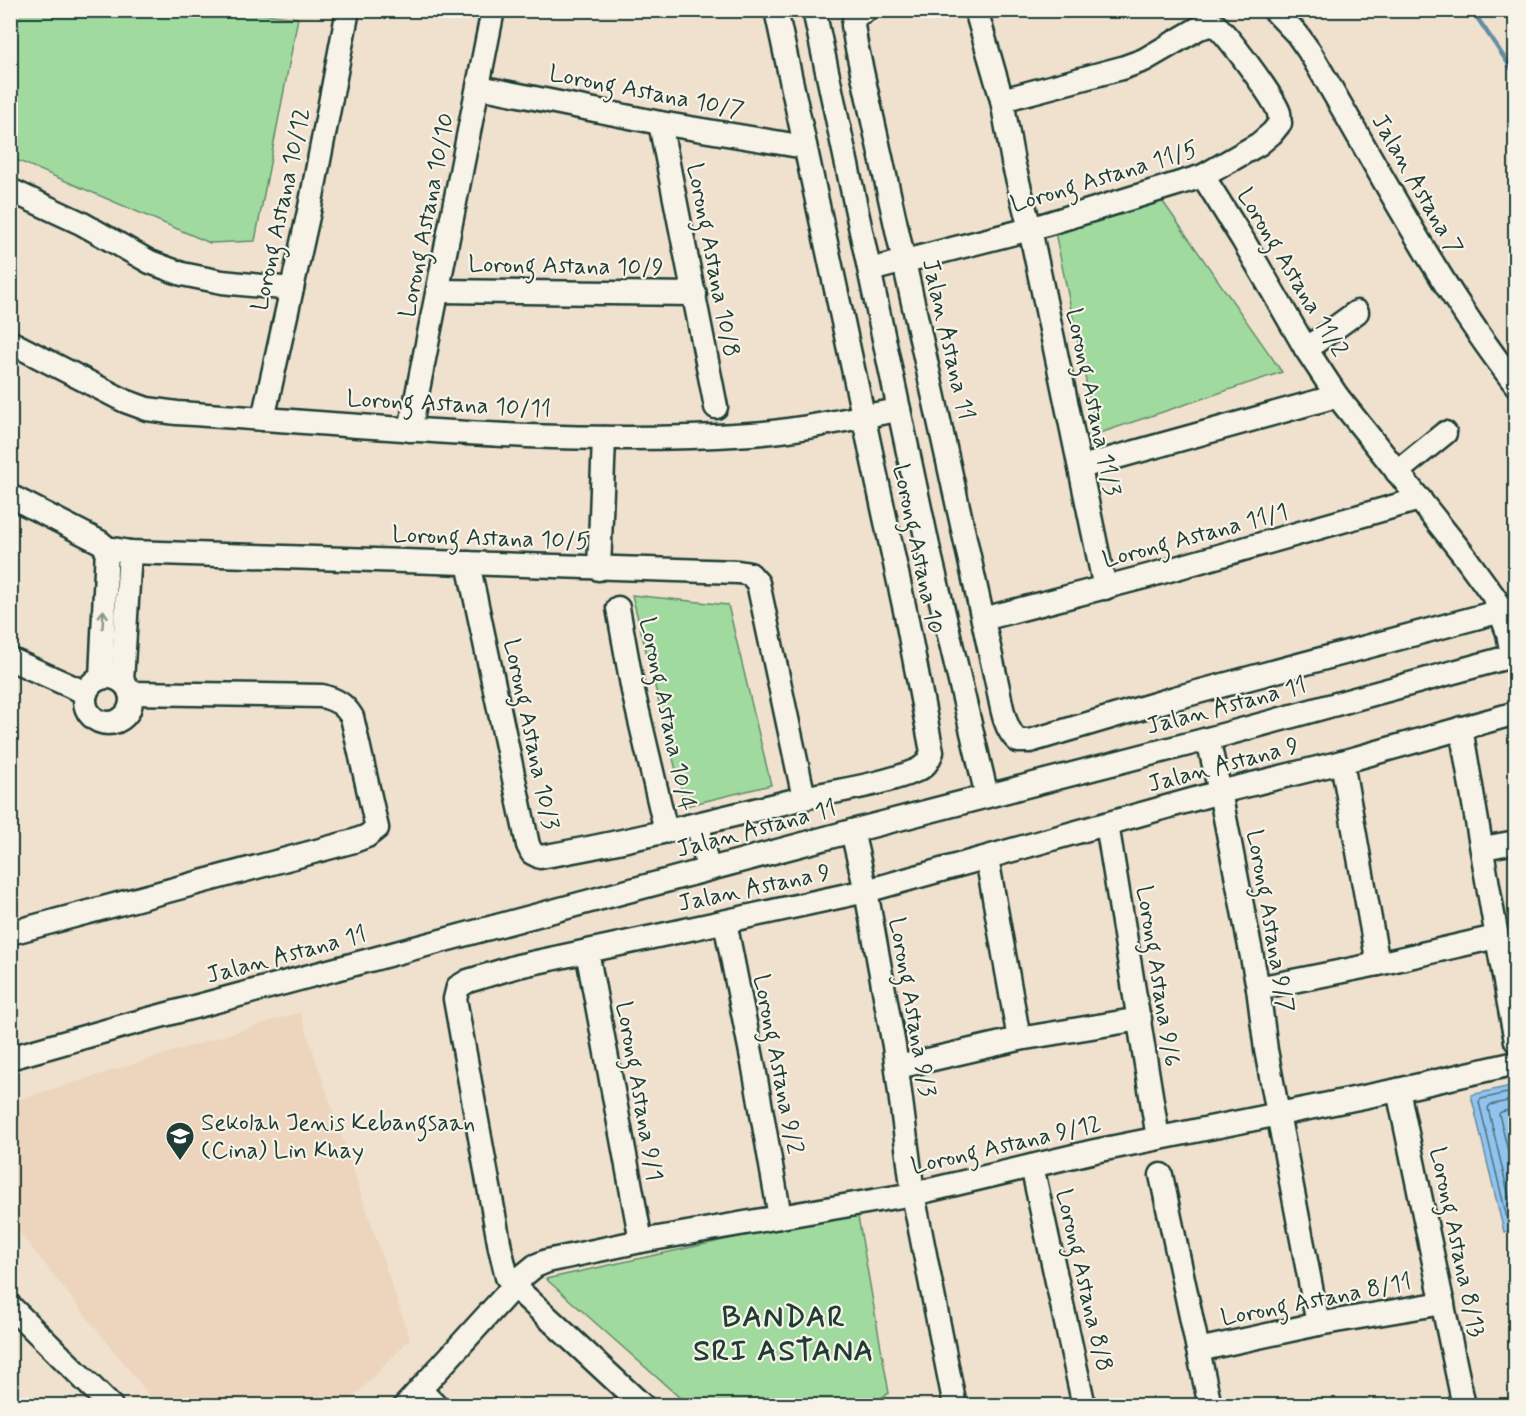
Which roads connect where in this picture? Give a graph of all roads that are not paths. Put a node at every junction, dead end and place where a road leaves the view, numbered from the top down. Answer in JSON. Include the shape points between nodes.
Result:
{"nodes":[{"id":1,"x":348,"y":10,"type":"edge"},
{"id":2,"x":493,"y":10,"type":"edge"},
{"id":3,"x":776,"y":10,"type":"edge"},
{"id":4,"x":814,"y":10,"type":"edge"},
{"id":5,"x":866,"y":10,"type":"edge"},
{"id":6,"x":976,"y":10,"type":"edge"},
{"id":7,"x":1274,"y":10,"type":"edge"},
{"id":8,"x":479,"y":87,"type":"junction"},
{"id":9,"x":1002,"y":100,"type":"junction"},
{"id":10,"x":660,"y":123,"type":"junction"},
{"id":11,"x":805,"y":147,"type":"junction"},
{"id":12,"x":1203,"y":176,"type":"junction"},
{"id":13,"x":10,"y":190,"type":"edge"},
{"id":14,"x":1030,"y":228,"type":"junction"},
{"id":15,"x":904,"y":261,"type":"junction"},
{"id":16,"x":870,"y":270,"type":"junction"},
{"id":17,"x":292,"y":289,"type":"junction"},
{"id":18,"x":438,"y":291,"type":"junction"},
{"id":19,"x":695,"y":294,"type":"junction"},
{"id":20,"x":1357,"y":312,"type":"dead end"},
{"id":21,"x":10,"y":342,"type":"edge"},
{"id":22,"x":1306,"y":349,"type":"junction"},
{"id":23,"x":1515,"y":385,"type":"edge"},
{"id":24,"x":1336,"y":396,"type":"junction"},
{"id":25,"x":716,"y":407,"type":"dead end"},
{"id":26,"x":899,"y":410,"type":"junction"},
{"id":27,"x":864,"y":416,"type":"junction"},
{"id":28,"x":263,"y":418,"type":"junction"},
{"id":29,"x":410,"y":430,"type":"junction"},
{"id":30,"x":1445,"y":433,"type":"dead end"},
{"id":31,"x":604,"y":438,"type":"junction"},
{"id":32,"x":1081,"y":467,"type":"junction"},
{"id":33,"x":1397,"y":472,"type":"junction"},
{"id":34,"x":10,"y":496,"type":"edge"},
{"id":35,"x":1420,"y":499,"type":"junction"},
{"id":36,"x":107,"y":548,"type":"junction"},
{"id":37,"x":130,"y":552,"type":"junction"},
{"id":38,"x":468,"y":563,"type":"junction"},
{"id":39,"x":599,"y":569,"type":"junction"},
{"id":40,"x":1105,"y":588,"type":"junction"},
{"id":41,"x":618,"y":608,"type":"dead end"},
{"id":42,"x":1508,"y":609,"type":"edge"},
{"id":43,"x":984,"y":619,"type":"junction"},
{"id":44,"x":1514,"y":655,"type":"edge"},
{"id":45,"x":10,"y":659,"type":"edge"},
{"id":46,"x":110,"y":686,"type":"junction"},
{"id":47,"x":1515,"y":713,"type":"edge"},
{"id":48,"x":1461,"y":728,"type":"junction"},
{"id":49,"x":1208,"y":739,"type":"junction"},
{"id":50,"x":1342,"y":762,"type":"junction"},
{"id":51,"x":1220,"y":792,"type":"junction"},
{"id":52,"x":987,"y":796,"type":"junction"},
{"id":53,"x":804,"y":798,"type":"junction"},
{"id":54,"x":1107,"y":824,"type":"junction"},
{"id":55,"x":698,"y":825,"type":"junction"},
{"id":56,"x":666,"y":831,"type":"junction"},
{"id":57,"x":852,"y":831,"type":"junction"},
{"id":58,"x":1515,"y":842,"type":"edge"},
{"id":59,"x":595,"y":847,"type":"joint"},
{"id":60,"x":1483,"y":849,"type":"junction"},
{"id":61,"x":987,"y":858,"type":"junction"},
{"id":62,"x":708,"y":869,"type":"junction"},
{"id":63,"x":866,"y":891,"type":"junction"},
{"id":64,"x":725,"y":922,"type":"junction"},
{"id":65,"x":10,"y":933,"type":"edge"},
{"id":66,"x":1496,"y":937,"type":"junction"},
{"id":67,"x":587,"y":951,"type":"junction"},
{"id":68,"x":1378,"y":964,"type":"junction"},
{"id":69,"x":1258,"y":988,"type":"junction"},
{"id":70,"x":1140,"y":1018,"type":"junction"},
{"id":71,"x":1019,"y":1039,"type":"junction"},
{"id":72,"x":1515,"y":1041,"type":"edge"},
{"id":73,"x":10,"y":1059,"type":"edge"},
{"id":74,"x":1515,"y":1063,"type":"edge"},
{"id":75,"x":898,"y":1067,"type":"junction"},
{"id":76,"x":1398,"y":1089,"type":"junction"},
{"id":77,"x":1278,"y":1112,"type":"junction"},
{"id":78,"x":1158,"y":1138,"type":"junction"},
{"id":79,"x":1032,"y":1166,"type":"junction"},
{"id":80,"x":1161,"y":1176,"type":"dead end"},
{"id":81,"x":914,"y":1194,"type":"junction"},
{"id":82,"x":780,"y":1216,"type":"junction"},
{"id":83,"x":641,"y":1241,"type":"junction"},
{"id":84,"x":515,"y":1287,"type":"junction"},
{"id":85,"x":1443,"y":1303,"type":"junction"},
{"id":86,"x":10,"y":1306,"type":"edge"},
{"id":87,"x":1318,"y":1324,"type":"junction"},
{"id":88,"x":1198,"y":1350,"type":"junction"},
{"id":89,"x":412,"y":1398,"type":"edge"},
{"id":90,"x":111,"y":1406,"type":"edge"},
{"id":91,"x":436,"y":1406,"type":"edge"},
{"id":92,"x":643,"y":1406,"type":"edge"},
{"id":93,"x":955,"y":1406,"type":"edge"},
{"id":94,"x":1084,"y":1406,"type":"edge"},
{"id":95,"x":1210,"y":1406,"type":"edge"},
{"id":96,"x":1464,"y":1406,"type":"edge"}],
"edges":[{"from":1,"to":17,"type":"street","name":"Lorong Astana 10/12"},
{"from":2,"to":8,"type":"street","name":"Lorong Astana 10/10"},
{"from":3,"to":11,"type":"street","name":"Lorong Astana 10"},
{"from":4,"to":16,"type":"street"},
{"from":5,"to":15,"type":"street","name":"Jalan Astana 11","via":[[855,16],[853,25]]},
{"from":6,"to":9,"type":"street","name":"Lorong Astana 11/3"},
{"from":7,"to":23,"type":"street","name":"Jalan Astana 7","via":[[1309,51],[1430,260]]},
{"from":8,"to":10,"type":"street","name":"Lorong Astana 10/7"},
{"from":8,"to":18,"type":"street","name":"Lorong Astana 10/10"},
{"from":9,"to":12,"type":"street","name":"Lorong Astana 11/5","via":[[1122,68],[1214,24],[1251,68],[1279,113],[1280,123],[1259,144]]},
{"from":9,"to":14,"type":"street","name":"Lorong Astana 11/3"},
{"from":10,"to":11,"type":"street","name":"Lorong Astana 10/7"},
{"from":10,"to":19,"type":"street","name":"Lorong Astana 10/8"},
{"from":11,"to":27,"type":"street","name":"Lorong Astana 10"},
{"from":12,"to":14,"type":"street","name":"Lorong Astana 11/5"},
{"from":12,"to":22,"type":"street","name":"Lorong Astana 11/2"},
{"from":13,"to":17,"type":"street","via":[[81,223],[150,262],[182,274]]},
{"from":14,"to":15,"type":"street","name":"Lorong Astana 11/5"},
{"from":14,"to":32,"type":"street","name":"Lorong Astana 11/3"},
{"from":15,"to":16,"type":"street","name":"Lorong Astana 11/5"},
{"from":15,"to":43,"type":"street","name":"Jalan Astana 11"},
{"from":16,"to":26,"type":"street"},
{"from":17,"to":28,"type":"street","name":"Lorong Astana 10/12"},
{"from":18,"to":19,"type":"street","name":"Lorong Astana 10/9"},
{"from":18,"to":29,"type":"street","name":"Lorong Astana 10/10"},
{"from":19,"to":25,"type":"street","name":"Lorong Astana 10/8"},
{"from":20,"to":22,"type":"street"},
{"from":21,"to":28,"type":"street","name":"Lorong Astana 10/11","via":[[147,409]]},
{"from":22,"to":24,"type":"street","name":"Lorong Astana 11/2"},
{"from":24,"to":32,"type":"street","name":"Lorong Astana 11/2"},
{"from":24,"to":33,"type":"street","name":"Lorong Astana 11/2"},
{"from":26,"to":27,"type":"street","name":"Lorong Astana 10/11"},
{"from":26,"to":52,"type":"street"},
{"from":27,"to":31,"type":"street","name":"Lorong Astana 10/11","via":[[752,434]]},
{"from":27,"to":53,"type":"street","name":"Lorong Astana 10","via":[[932,752],[928,763],[916,770]]},
{"from":28,"to":29,"type":"street","name":"Lorong Astana 10/11"},
{"from":29,"to":31,"type":"street","name":"Lorong Astana 10/11"},
{"from":30,"to":33,"type":"street"},
{"from":31,"to":39,"type":"street"},
{"from":32,"to":40,"type":"street","name":"Lorong Astana 11/3"},
{"from":33,"to":35,"type":"street","name":"Lorong Astana 11/2"},
{"from":34,"to":36,"type":"street","name":"Lorong Astana 10/5"},
{"from":35,"to":40,"type":"street","name":"Lorong Astana 11/1"},
{"from":35,"to":42,"type":"street","name":"Lorong Astana 11/2","via":[[1495,598]]},
{"from":36,"to":37,"type":"street","name":"Lorong Astana 10/5"},
{"from":46,"to":36,"type":"street","one_way":true},
{"from":37,"to":38,"type":"street","name":"Lorong Astana 10/5"},
{"from":37,"to":46,"type":"street"},
{"from":38,"to":39,"type":"street","name":"Lorong Astana 10/5"},
{"from":38,"to":59,"type":"street","name":"Lorong Astana 10/3","via":[[528,845],[540,857]]},
{"from":39,"to":53,"type":"street","name":"Lorong Astana 10/5","via":[[738,572],[750,574],[758,582]]},
{"from":40,"to":43,"type":"street","name":"Lorong Astana 11/1"},
{"from":41,"to":56,"type":"street","name":"Lorong Astana 10/4"},
{"from":42,"to":43,"type":"street","name":"Jalan Astana 11","via":[[1030,741],[1018,741],[1008,727]]},
{"from":42,"to":44,"type":"street","name":"Lorong Astana 11/2","via":[[1508,633]]},
{"from":44,"to":49,"type":"street","name":"Jalan Astana 11"},
{"from":45,"to":46,"type":"street"},
{"from":46,"to":65,"type":"street","via":[[322,696],[337,700],[352,717],[377,828],[354,841]]},
{"from":47,"to":48,"type":"street","name":"Jalan Astana 9"},
{"from":48,"to":50,"type":"street","name":"Jalan Astana 9"},
{"from":48,"to":60,"type":"street"},
{"from":49,"to":51,"type":"street","name":"Lorong Astana 9/7"},
{"from":49,"to":52,"type":"street","name":"Jalan Astana 11"},
{"from":50,"to":51,"type":"street","name":"Jalan Astana 9"},
{"from":50,"to":68,"type":"street"},
{"from":51,"to":54,"type":"street","name":"Jalan Astana 9"},
{"from":51,"to":69,"type":"street","name":"Lorong Astana 9/7"},
{"from":52,"to":57,"type":"street","name":"Jalan Astana 11"},
{"from":53,"to":55,"type":"street","name":"Lorong Astana 10"},
{"from":54,"to":61,"type":"street","name":"Jalan Astana 9"},
{"from":54,"to":70,"type":"street","name":"Lorong Astana 9/6"},
{"from":55,"to":56,"type":"street","name":"Lorong Astana 10"},
{"from":55,"to":62,"type":"street"},
{"from":56,"to":59,"type":"street","name":"Lorong Astana 10"},
{"from":57,"to":62,"type":"street","name":"Jalan Astana 11"},
{"from":57,"to":63,"type":"street","name":"Lorong Astana 9/3"},
{"from":58,"to":60,"type":"street"},
{"from":60,"to":66,"type":"street"},
{"from":61,"to":63,"type":"street","name":"Jalan Astana 9"},
{"from":61,"to":71,"type":"street"},
{"from":62,"to":73,"type":"street","name":"Jalan Astana 11"},
{"from":63,"to":64,"type":"street","name":"Jalan Astana 9"},
{"from":63,"to":75,"type":"street","name":"Lorong Astana 9/3"},
{"from":64,"to":67,"type":"street","name":"Jalan Astana 9"},
{"from":64,"to":82,"type":"street","name":"Lorong Astana 9/2"},
{"from":66,"to":68,"type":"street"},
{"from":66,"to":72,"type":"street"},
{"from":67,"to":83,"type":"street","name":"Lorong Astana 9/1"},
{"from":67,"to":84,"type":"street","name":"Jalan Astana 9","via":[[468,981],[458,987],[455,999],[503,1266]]},
{"from":68,"to":69,"type":"street"},
{"from":69,"to":77,"type":"street","name":"Lorong Astana 9/7"},
{"from":70,"to":71,"type":"street"},
{"from":70,"to":78,"type":"street","name":"Lorong Astana 9/6"},
{"from":71,"to":75,"type":"street"},
{"from":74,"to":76,"type":"street","name":"Lorong Astana 9/12"},
{"from":75,"to":81,"type":"street","name":"Lorong Astana 9/3"},
{"from":76,"to":77,"type":"street","name":"Lorong Astana 9/12"},
{"from":76,"to":85,"type":"street","name":"Lorong Astana 8/13"},
{"from":77,"to":78,"type":"street","name":"Lorong Astana 9/12"},
{"from":77,"to":87,"type":"street","name":"Lorong Astana 9/7"},
{"from":78,"to":79,"type":"street","name":"Lorong Astana 9/12"},
{"from":79,"to":81,"type":"street","name":"Lorong Astana 9/12"},
{"from":79,"to":94,"type":"street","name":"Lorong Astana 8/8"},
{"from":80,"to":88,"type":"street"},
{"from":81,"to":82,"type":"street","name":"Lorong Astana 9/12"},
{"from":81,"to":93,"type":"street","name":"Lorong Astana 9/3"},
{"from":82,"to":83,"type":"street","name":"Lorong Astana 9/12"},
{"from":83,"to":84,"type":"street","name":"Lorong Astana 9/12","via":[[547,1261],[535,1266]]},
{"from":84,"to":89,"type":"street"},
{"from":84,"to":92,"type":"street"},
{"from":85,"to":87,"type":"street","name":"Lorong Astana 8/11"},
{"from":85,"to":96,"type":"street","name":"Lorong Astana 8/13"},
{"from":86,"to":90,"type":"street"},
{"from":87,"to":88,"type":"street","name":"Lorong Astana 8/11"},
{"from":88,"to":95,"type":"street"},
{"from":89,"to":91,"type":"street"}]}
